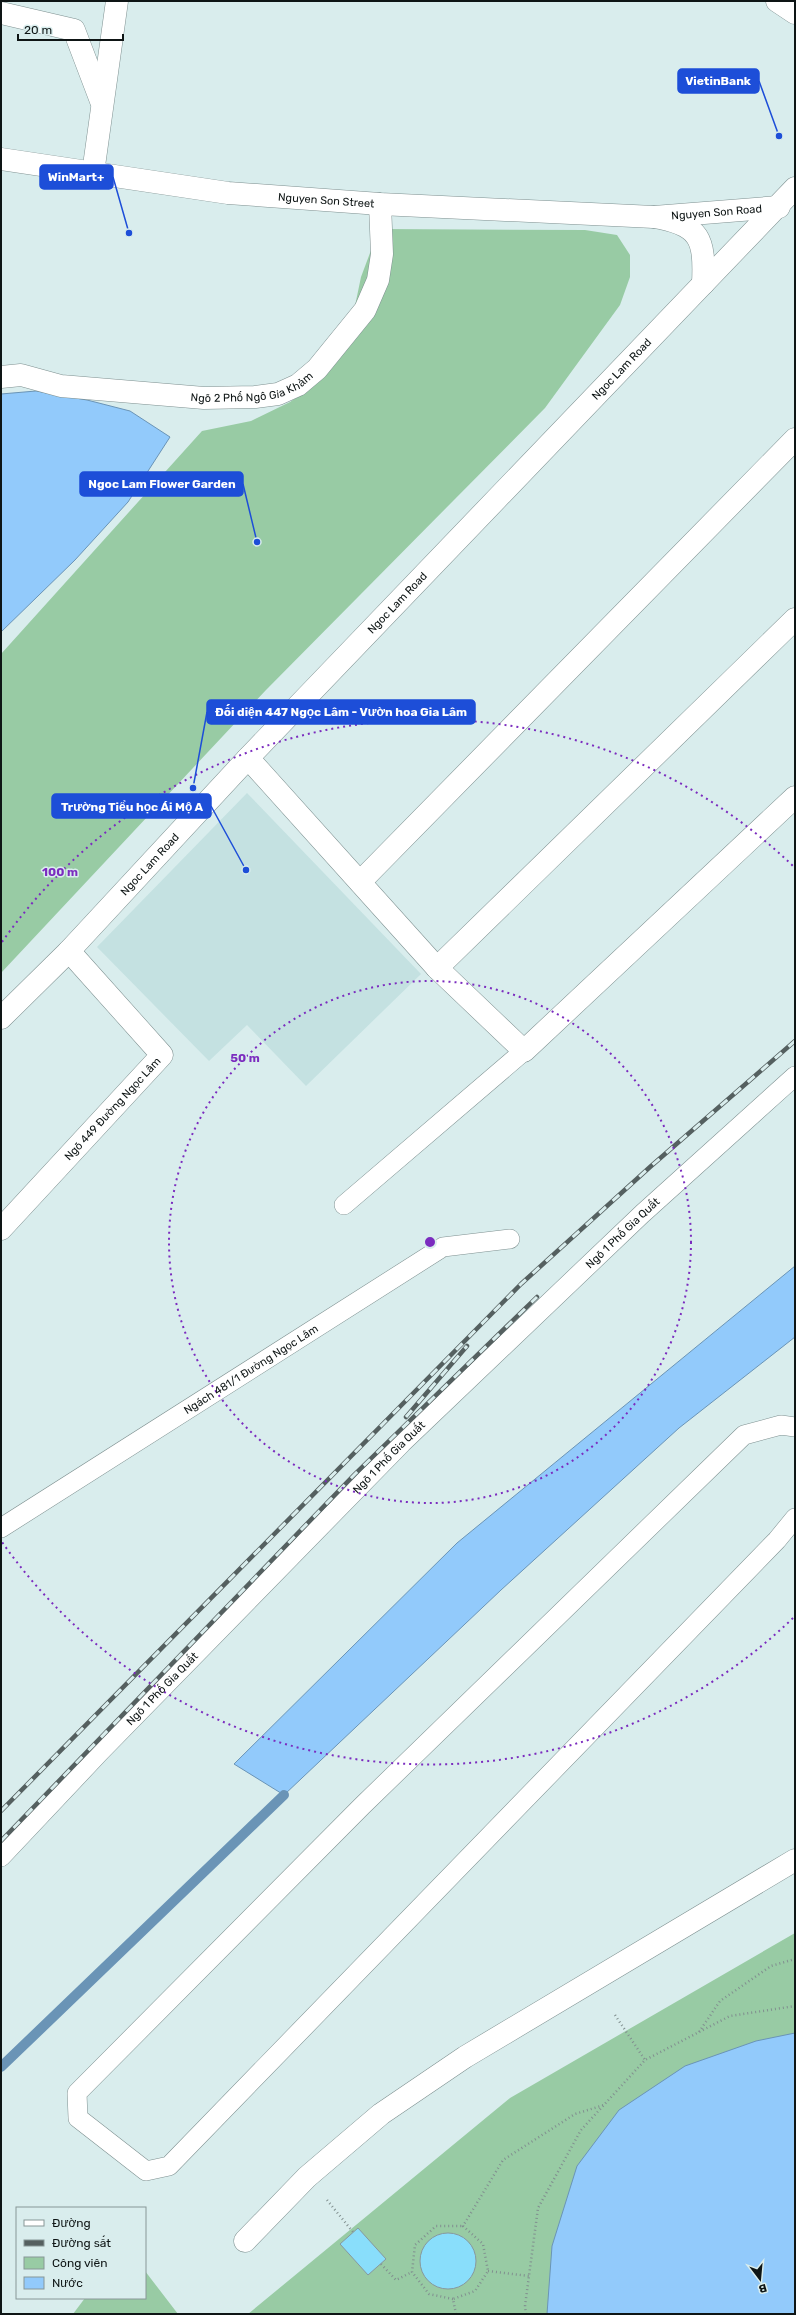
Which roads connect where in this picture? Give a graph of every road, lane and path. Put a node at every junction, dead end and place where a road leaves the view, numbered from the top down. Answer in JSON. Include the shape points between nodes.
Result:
{"nodes":[{"id":1,"x":117,"y":1,"type":"edge"},
{"id":2,"x":776,"y":1,"type":"edge"},
{"id":3,"x":795,"y":12,"type":"edge"},
{"id":4,"x":1,"y":13,"type":"edge"},
{"id":5,"x":103,"y":104,"type":"junction"},
{"id":6,"x":1,"y":159,"type":"edge"},
{"id":7,"x":93,"y":173,"type":"junction"},
{"id":8,"x":795,"y":188,"type":"edge"},
{"id":9,"x":380,"y":204,"type":"junction"},
{"id":10,"x":779,"y":207,"type":"junction"},
{"id":11,"x":654,"y":217,"type":"junction"},
{"id":12,"x":703,"y":284,"type":"junction"},
{"id":13,"x":1,"y":377,"type":"edge"},
{"id":14,"x":795,"y":439,"type":"edge"},
{"id":15,"x":795,"y":619,"type":"edge"},
{"id":16,"x":248,"y":758,"type":"junction"},
{"id":17,"x":795,"y":797,"type":"edge"},
{"id":18,"x":360,"y":882,"type":"junction"},
{"id":19,"x":70,"y":951,"type":"junction"},
{"id":20,"x":437,"y":968,"type":"junction"},
{"id":21,"x":1,"y":1018,"type":"edge"},
{"id":22,"x":524,"y":1051,"type":"junction"},
{"id":23,"x":795,"y":1076,"type":"edge"},
{"id":24,"x":344,"y":1205,"type":"dead end"},
{"id":25,"x":1,"y":1229,"type":"edge"},
{"id":26,"x":510,"y":1239,"type":"dead end"},
{"id":27,"x":795,"y":1427,"type":"edge"},
{"id":28,"x":795,"y":1518,"type":"edge"},
{"id":29,"x":1,"y":1528,"type":"edge"},
{"id":30,"x":1,"y":1857,"type":"edge"},
{"id":31,"x":795,"y":1860,"type":"edge"},
{"id":32,"x":795,"y":1959,"type":"edge"},
{"id":33,"x":795,"y":2006,"type":"edge"},
{"id":34,"x":615,"y":2015,"type":"dead end"},
{"id":35,"x":698,"y":2033,"type":"junction"},
{"id":36,"x":645,"y":2060,"type":"junction"},
{"id":37,"x":604,"y":2105,"type":"junction"},
{"id":38,"x":307,"y":2177,"type":"junction"},
{"id":39,"x":463,"y":2226,"type":"junction"},
{"id":40,"x":353,"y":2232,"type":"dead end"},
{"id":41,"x":245,"y":2241,"type":"dead end"},
{"id":42,"x":381,"y":2264,"type":"dead end"},
{"id":43,"x":488,"y":2271,"type":"junction"},
{"id":44,"x":412,"y":2272,"type":"junction"},
{"id":45,"x":529,"y":2276,"type":"junction"},
{"id":46,"x":453,"y":2299,"type":"junction"},
{"id":47,"x":456,"y":2314,"type":"edge"},
{"id":48,"x":526,"y":2314,"type":"edge"}],
"edges":[{"from":1,"to":5,"type":"street"},
{"from":2,"to":3,"type":"street"},
{"from":4,"to":5,"type":"street","via":[[74,30]]},
{"from":5,"to":7,"type":"street"},
{"from":6,"to":7,"type":"street","name":"Nguyen Son Street"},
{"from":7,"to":9,"type":"street","name":"Nguyen Son Street","via":[[228,193]]},
{"from":8,"to":10,"type":"street","name":"Ngoc Lam Road"},
{"from":9,"to":11,"type":"street","name":"Nguyen Son Street"},
{"from":9,"to":13,"type":"street","name":"Ngõ 2 Phố Ngô Gia Khảm","via":[[382,254],[378,280],[364,310],[317,369],[298,385],[278,394],[204,398],[61,386],[21,375]]},
{"from":10,"to":11,"type":"street","name":"Nguyen Son Road"},
{"from":10,"to":12,"type":"street","name":"Ngoc Lam Road"},
{"from":11,"to":12,"type":"street","via":[[676,220],[696,235],[704,259]]},
{"from":12,"to":16,"type":"street","name":"Ngoc Lam Road"},
{"from":14,"to":18,"type":"street"},
{"from":15,"to":20,"type":"street"},
{"from":16,"to":18,"type":"street"},
{"from":16,"to":19,"type":"street","name":"Ngoc Lam Road"},
{"from":17,"to":22,"type":"street"},
{"from":18,"to":20,"type":"street"},
{"from":19,"to":21,"type":"street","name":"Ngoc Lam Road"},
{"from":19,"to":25,"type":"street","name":"Ngõ 449 Đường Ngọc Lâm","via":[[162,1056]]},
{"from":20,"to":22,"type":"street"},
{"from":22,"to":24,"type":"lane"},
{"from":23,"to":30,"type":"lane","name":"Ngõ 1 Phố Gia Quất","via":[[642,1214],[402,1443]]},
{"from":26,"to":29,"type":"lane","name":"Ngách 481/1 Đường Ngọc Lâm","via":[[443,1247]]},
{"from":27,"to":28,"type":"lane","via":[[781,1425],[744,1435],[362,1806],[77,2093],[78,2118],[146,2171],[169,2166],[772,1546]]},
{"from":31,"to":38,"type":"street","via":[[465,2057],[381,2114]]},
{"from":32,"to":35,"type":"path","via":[[771,1966],[720,2001]]},
{"from":33,"to":35,"type":"path","via":[[730,2016]]},
{"from":34,"to":36,"type":"path"},
{"from":35,"to":36,"type":"path"},
{"from":36,"to":37,"type":"path"},
{"from":37,"to":39,"type":"path","via":[[576,2114],[503,2160]]},
{"from":37,"to":45,"type":"path","via":[[581,2130],[538,2208]]},
{"from":38,"to":40,"type":"path"},
{"from":38,"to":41,"type":"street"},
{"from":39,"to":43,"type":"path","via":[[483,2244]]},
{"from":39,"to":44,"type":"path","via":[[436,2226],[415,2245]]},
{"from":42,"to":44,"type":"path","via":[[396,2280]]},
{"from":43,"to":45,"type":"path"},
{"from":43,"to":46,"type":"path","via":[[475,2291]]},
{"from":44,"to":46,"type":"path","via":[[429,2294]]},
{"from":45,"to":48,"type":"path"},
{"from":46,"to":47,"type":"path"}]}
